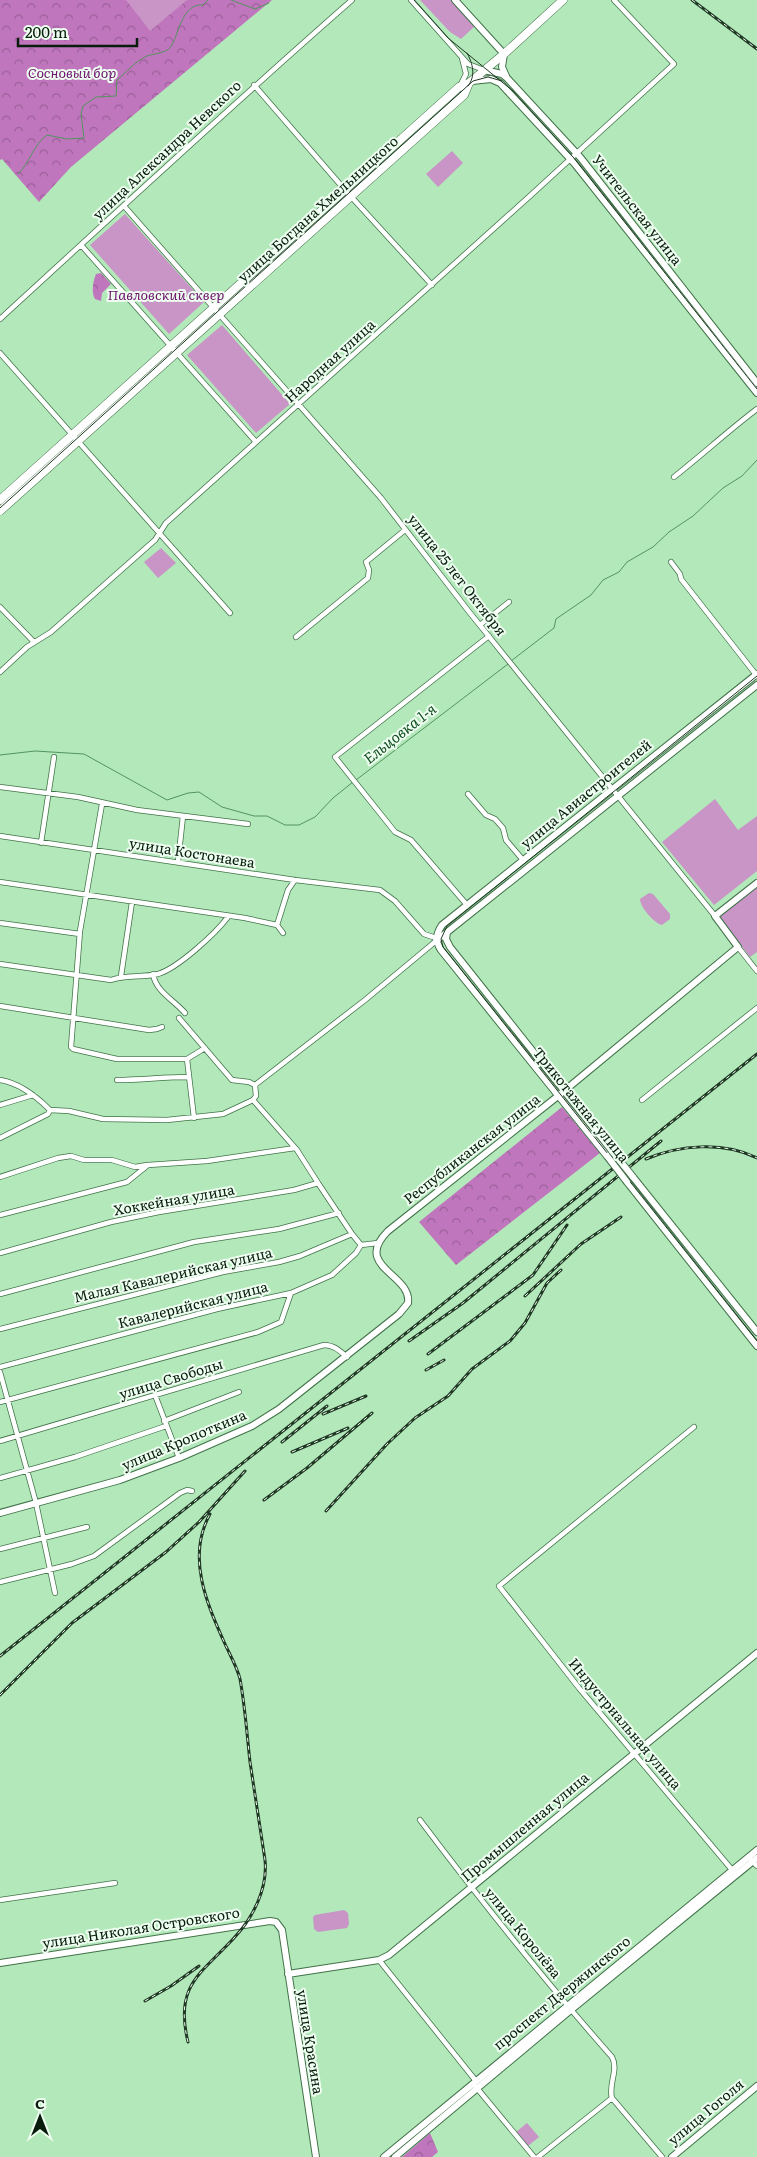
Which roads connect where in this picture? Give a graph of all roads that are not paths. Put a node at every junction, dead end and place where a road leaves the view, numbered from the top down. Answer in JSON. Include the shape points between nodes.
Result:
{"nodes":[{"id":1,"x":352,"y":0,"type":"edge"},
{"id":2,"x":411,"y":0,"type":"edge"},
{"id":3,"x":455,"y":0,"type":"edge"},
{"id":4,"x":564,"y":0,"type":"edge"},
{"id":5,"x":614,"y":0,"type":"edge"},
{"id":6,"x":504,"y":54,"type":"junction"},
{"id":7,"x":462,"y":57,"type":"junction"},
{"id":8,"x":484,"y":70,"type":"junction"},
{"id":9,"x":507,"y":78,"type":"junction"},
{"id":10,"x":491,"y":79,"type":"junction"},
{"id":11,"x":468,"y":83,"type":"junction"},
{"id":12,"x":254,"y":85,"type":"junction"},
{"id":13,"x":459,"y":87,"type":"junction"},
{"id":14,"x":577,"y":153,"type":"junction"},
{"id":15,"x":570,"y":159,"type":"junction"},
{"id":16,"x":345,"y":190,"type":"junction"},
{"id":17,"x":352,"y":197,"type":"junction"},
{"id":18,"x":124,"y":206,"type":"junction"},
{"id":19,"x":81,"y":245,"type":"junction"},
{"id":20,"x":432,"y":284,"type":"junction"},
{"id":21,"x":216,"y":311,"type":"junction"},
{"id":22,"x":0,"y":319,"type":"edge"},
{"id":23,"x":174,"y":348,"type":"junction"},
{"id":24,"x":0,"y":353,"type":"edge"},
{"id":25,"x":757,"y":383,"type":"edge"},
{"id":26,"x":757,"y":393,"type":"edge"},
{"id":27,"x":299,"y":404,"type":"junction"},
{"id":28,"x":757,"y":409,"type":"edge"},
{"id":29,"x":75,"y":438,"type":"junction"},
{"id":30,"x":256,"y":442,"type":"junction"},
{"id":31,"x":674,"y":477,"type":"dead end"},
{"id":32,"x":0,"y":500,"type":"edge"},
{"id":33,"x":0,"y":511,"type":"edge"},
{"id":34,"x":405,"y":530,"type":"junction"},
{"id":35,"x":160,"y":532,"type":"junction"},
{"id":36,"x":671,"y":562,"type":"dead end"},
{"id":37,"x":509,"y":602,"type":"dead end"},
{"id":38,"x":0,"y":607,"type":"edge"},
{"id":39,"x":230,"y":613,"type":"dead end"},
{"id":40,"x":480,"y":625,"type":"junction"},
{"id":41,"x":489,"y":636,"type":"junction"},
{"id":42,"x":296,"y":637,"type":"dead end"},
{"id":43,"x":34,"y":642,"type":"junction"},
{"id":44,"x":0,"y":672,"type":"edge"},
{"id":45,"x":757,"y":675,"type":"edge"},
{"id":46,"x":757,"y":685,"type":"edge"},
{"id":47,"x":54,"y":757,"type":"dead end"},
{"id":48,"x":0,"y":787,"type":"edge"},
{"id":49,"x":613,"y":789,"type":"junction"},
{"id":50,"x":49,"y":793,"type":"junction"},
{"id":51,"x":468,"y":794,"type":"dead end"},
{"id":52,"x":618,"y":795,"type":"junction"},
{"id":53,"x":102,"y":804,"type":"junction"},
{"id":54,"x":183,"y":816,"type":"junction"},
{"id":55,"x":248,"y":824,"type":"dead end"},
{"id":56,"x":0,"y":836,"type":"edge"},
{"id":57,"x":41,"y":843,"type":"junction"},
{"id":58,"x":94,"y":850,"type":"junction"},
{"id":59,"x":523,"y":860,"type":"junction"},
{"id":60,"x":178,"y":862,"type":"junction"},
{"id":61,"x":295,"y":880,"type":"junction"},
{"id":62,"x":0,"y":882,"type":"edge"},
{"id":63,"x":757,"y":883,"type":"edge"},
{"id":64,"x":380,"y":890,"type":"joint"},
{"id":65,"x":87,"y":895,"type":"junction"},
{"id":66,"x":132,"y":902,"type":"junction"},
{"id":67,"x":467,"y":905,"type":"junction"},
{"id":68,"x":715,"y":916,"type":"junction"},
{"id":69,"x":228,"y":917,"type":"junction"},
{"id":70,"x":448,"y":920,"type":"junction"},
{"id":71,"x":0,"y":923,"type":"edge"},
{"id":72,"x":277,"y":925,"type":"junction"},
{"id":73,"x":450,"y":930,"type":"junction"},
{"id":74,"x":283,"y":933,"type":"dead end"},
{"id":75,"x":80,"y":934,"type":"junction"},
{"id":76,"x":436,"y":940,"type":"junction"},
{"id":77,"x":738,"y":947,"type":"junction"},
{"id":78,"x":0,"y":964,"type":"edge"},
{"id":79,"x":757,"y":971,"type":"edge"},
{"id":80,"x":76,"y":974,"type":"junction"},
{"id":81,"x":153,"y":974,"type":"junction"},
{"id":82,"x":121,"y":976,"type":"junction"},
{"id":83,"x":0,"y":1006,"type":"edge"},
{"id":84,"x":757,"y":1008,"type":"edge"},
{"id":85,"x":184,"y":1013,"type":"dead end"},
{"id":86,"x":179,"y":1018,"type":"dead end"},
{"id":87,"x":75,"y":1019,"type":"junction"},
{"id":88,"x":508,"y":1021,"type":"junction"},
{"id":89,"x":162,"y":1026,"type":"dead end"},
{"id":90,"x":502,"y":1027,"type":"junction"},
{"id":91,"x":206,"y":1048,"type":"junction"},
{"id":92,"x":187,"y":1059,"type":"junction"},
{"id":93,"x":188,"y":1077,"type":"junction"},
{"id":94,"x":0,"y":1080,"type":"edge"},
{"id":95,"x":117,"y":1080,"type":"dead end"},
{"id":96,"x":255,"y":1085,"type":"junction"},
{"id":97,"x":564,"y":1091,"type":"junction"},
{"id":98,"x":33,"y":1095,"type":"junction"},
{"id":99,"x":558,"y":1096,"type":"junction"},
{"id":100,"x":253,"y":1100,"type":"junction"},
{"id":101,"x":642,"y":1100,"type":"dead end"},
{"id":102,"x":0,"y":1105,"type":"edge"},
{"id":103,"x":50,"y":1110,"type":"junction"},
{"id":104,"x":194,"y":1118,"type":"junction"},
{"id":105,"x":0,"y":1138,"type":"edge"},
{"id":106,"x":295,"y":1148,"type":"junction"},
{"id":107,"x":610,"y":1153,"type":"junction"},
{"id":108,"x":148,"y":1165,"type":"junction"},
{"id":109,"x":135,"y":1167,"type":"junction"},
{"id":110,"x":138,"y":1174,"type":"junction"},
{"id":111,"x":0,"y":1177,"type":"edge"},
{"id":112,"x":630,"y":1180,"type":"junction"},
{"id":113,"x":318,"y":1183,"type":"junction"},
{"id":114,"x":339,"y":1213,"type":"junction"},
{"id":115,"x":0,"y":1216,"type":"edge"},
{"id":116,"x":350,"y":1235,"type":"junction"},
{"id":117,"x":378,"y":1244,"type":"junction"},
{"id":118,"x":360,"y":1245,"type":"junction"},
{"id":119,"x":0,"y":1253,"type":"edge"},
{"id":120,"x":291,"y":1293,"type":"junction"},
{"id":121,"x":0,"y":1294,"type":"edge"},
{"id":122,"x":0,"y":1329,"type":"edge"},
{"id":123,"x":757,"y":1332,"type":"edge"},
{"id":124,"x":757,"y":1346,"type":"edge"},
{"id":125,"x":346,"y":1356,"type":"junction"},
{"id":126,"x":0,"y":1367,"type":"edge"},
{"id":127,"x":0,"y":1372,"type":"edge"},
{"id":128,"x":239,"y":1392,"type":"dead end"},
{"id":129,"x":155,"y":1395,"type":"junction"},
{"id":130,"x":8,"y":1400,"type":"junction"},
{"id":131,"x":0,"y":1402,"type":"edge"},
{"id":132,"x":165,"y":1423,"type":"junction"},
{"id":133,"x":694,"y":1427,"type":"dead end"},
{"id":134,"x":18,"y":1436,"type":"junction"},
{"id":135,"x":0,"y":1441,"type":"edge"},
{"id":136,"x":179,"y":1458,"type":"junction"},
{"id":137,"x":28,"y":1471,"type":"junction"},
{"id":138,"x":0,"y":1478,"type":"edge"},
{"id":139,"x":192,"y":1491,"type":"dead end"},
{"id":140,"x":36,"y":1503,"type":"junction"},
{"id":141,"x":0,"y":1513,"type":"edge"},
{"id":142,"x":87,"y":1527,"type":"dead end"},
{"id":143,"x":44,"y":1538,"type":"junction"},
{"id":144,"x":0,"y":1549,"type":"edge"},
{"id":145,"x":50,"y":1570,"type":"junction"},
{"id":146,"x":0,"y":1582,"type":"edge"},
{"id":147,"x":54,"y":1593,"type":"dead end"},
{"id":148,"x":757,"y":1653,"type":"edge"},
{"id":149,"x":634,"y":1753,"type":"junction"},
{"id":150,"x":420,"y":1820,"type":"dead end"},
{"id":151,"x":757,"y":1850,"type":"edge"},
{"id":152,"x":754,"y":1861,"type":"edge"},
{"id":153,"x":734,"y":1873,"type":"junction"},
{"id":154,"x":116,"y":1883,"type":"dead end"},
{"id":155,"x":471,"y":1888,"type":"junction"},
{"id":156,"x":0,"y":1900,"type":"edge"},
{"id":157,"x":282,"y":1930,"type":"joint"},
{"id":158,"x":380,"y":1960,"type":"junction"},
{"id":159,"x":0,"y":1963,"type":"edge"},
{"id":160,"x":288,"y":1974,"type":"junction"},
{"id":161,"x":569,"y":2008,"type":"junction"},
{"id":162,"x":475,"y":2084,"type":"junction"},
{"id":163,"x":757,"y":2086,"type":"edge"},
{"id":164,"x":612,"y":2098,"type":"junction"},
{"id":165,"x":316,"y":2157,"type":"edge"},
{"id":166,"x":384,"y":2157,"type":"edge"},
{"id":167,"x":395,"y":2157,"type":"edge"},
{"id":168,"x":534,"y":2157,"type":"edge"},
{"id":169,"x":538,"y":2157,"type":"edge"},
{"id":170,"x":662,"y":2157,"type":"edge"},
{"id":171,"x":672,"y":2157,"type":"edge"}],
"edges":[{"from":1,"to":12,"type":"street","name":"улица Александра Невского"},
{"from":2,"to":7,"type":"street","name":"Учительская улица"},
{"from":3,"to":6,"type":"main road"},
{"from":4,"to":6,"type":"highway","name":"улица Богдана Хмельницкого"},
{"from":5,"to":14,"type":"street","name":"Народная улица","via":[[674,64]]},
{"from":6,"to":8,"type":"highway","name":"улица Богдана Хмельницкого"},
{"from":6,"to":9,"type":"main road","via":[[502,67]]},
{"from":7,"to":8,"type":"street","name":"Учительская улица","via":[[468,64]]},
{"from":7,"to":13,"type":"street","via":[[466,74]]},
{"from":8,"to":9,"type":"main road","name":"Учительская улица"},
{"from":8,"to":10,"type":"main road","name":"Учительская улица"},
{"from":8,"to":11,"type":"highway","name":"улица Богдана Хмельницкого"},
{"from":9,"to":14,"type":"main road","name":"Учительская улица"},
{"from":10,"to":11,"type":"main road"},
{"from":10,"to":15,"type":"main road","name":"Учительская улица","via":[[500,84]]},
{"from":11,"to":13,"type":"highway","name":"улица Богдана Хмельницкого"},
{"from":11,"to":17,"type":"highway","name":"улица Богдана Хмельницкого","via":[[464,94]]},
{"from":12,"to":16,"type":"street"},
{"from":12,"to":18,"type":"street","name":"улица Александра Невского"},
{"from":13,"to":16,"type":"highway","name":"улица Богдана Хмельницкого"},
{"from":14,"to":15,"type":"street","name":"Народная улица"},
{"from":14,"to":25,"type":"main road","name":"Учительская улица"},
{"from":15,"to":20,"type":"street","name":"Народная улица"},
{"from":15,"to":26,"type":"main road","name":"Учительская улица"},
{"from":16,"to":17,"type":"street"},
{"from":16,"to":21,"type":"highway","name":"улица Богдана Хмельницкого"},
{"from":17,"to":20,"type":"street"},
{"from":17,"to":21,"type":"highway","name":"улица Богдана Хмельницкого"},
{"from":18,"to":19,"type":"street","name":"улица Александра Невского"},
{"from":18,"to":21,"type":"street","name":"улица 25 лет Октября"},
{"from":19,"to":22,"type":"street","name":"улица Александра Невского"},
{"from":19,"to":23,"type":"street"},
{"from":20,"to":27,"type":"street","name":"Народная улица"},
{"from":21,"to":23,"type":"highway","name":"улица Богдана Хмельницкого"},
{"from":21,"to":27,"type":"street","name":"улица 25 лет Октября"},
{"from":23,"to":29,"type":"highway","name":"улица Богдана Хмельницкого"},
{"from":23,"to":30,"type":"street"},
{"from":24,"to":29,"type":"street"},
{"from":27,"to":30,"type":"street","name":"Народная улица"},
{"from":27,"to":34,"type":"street","name":"улица 25 лет Октября"},
{"from":28,"to":31,"type":"street"},
{"from":29,"to":32,"type":"highway","name":"улица Богдана Хмельницкого"},
{"from":29,"to":33,"type":"highway","name":"улица Богдана Хмельницкого"},
{"from":29,"to":35,"type":"street"},
{"from":30,"to":35,"type":"street","name":"Народная улица"},
{"from":34,"to":40,"type":"street","name":"улица 25 лет Октября"},
{"from":34,"to":42,"type":"street","via":[[366,562],[368,578]]},
{"from":35,"to":39,"type":"street"},
{"from":35,"to":43,"type":"street","name":"Народная улица","via":[[151,544],[51,632]]},
{"from":36,"to":45,"type":"street","via":[[680,579]]},
{"from":37,"to":40,"type":"street"},
{"from":38,"to":43,"type":"street"},
{"from":40,"to":41,"type":"street","name":"улица 25 лет Октября"},
{"from":41,"to":49,"type":"street","name":"улица 25 лет Октября"},
{"from":41,"to":67,"type":"street","via":[[335,757],[395,832],[411,840]]},
{"from":43,"to":44,"type":"street","name":"Народная улица"},
{"from":45,"to":49,"type":"main road","name":"улица Авиастроителей"},
{"from":46,"to":52,"type":"main road","name":"улица Авиастроителей"},
{"from":47,"to":50,"type":"street"},
{"from":48,"to":50,"type":"street"},
{"from":49,"to":52,"type":"street","name":"улица 25 лет Октября"},
{"from":49,"to":59,"type":"main road","name":"улица Авиастроителей"},
{"from":50,"to":53,"type":"street"},
{"from":50,"to":57,"type":"street"},
{"from":51,"to":59,"type":"street","via":[[486,815],[503,828],[506,840]]},
{"from":52,"to":68,"type":"street","name":"улица 25 лет Октября"},
{"from":52,"to":73,"type":"main road","name":"улица Авиастроителей"},
{"from":53,"to":54,"type":"street"},
{"from":53,"to":58,"type":"street"},
{"from":54,"to":55,"type":"street"},
{"from":54,"to":60,"type":"street"},
{"from":56,"to":57,"type":"street","name":"улица Костонаева"},
{"from":57,"to":58,"type":"street","name":"улица Костонаева"},
{"from":58,"to":60,"type":"street","name":"улица Костонаева"},
{"from":58,"to":65,"type":"street"},
{"from":59,"to":67,"type":"main road","name":"улица Авиастроителей"},
{"from":60,"to":61,"type":"street","name":"улица Костонаева"},
{"from":61,"to":64,"type":"street","name":"улица Костонаева"},
{"from":61,"to":72,"type":"street","via":[[288,890]]},
{"from":62,"to":65,"type":"street"},
{"from":63,"to":68,"type":"main road"},
{"from":64,"to":76,"type":"street","name":"Трикотажная улица","via":[[395,901],[424,934]]},
{"from":65,"to":66,"type":"street"},
{"from":65,"to":75,"type":"street"},
{"from":66,"to":69,"type":"street"},
{"from":66,"to":82,"type":"street"},
{"from":67,"to":70,"type":"main road","name":"улица Авиастроителей"},
{"from":68,"to":77,"type":"main road","name":"улица 25 лет Октября"},
{"from":69,"to":72,"type":"street"},
{"from":69,"to":81,"type":"street","via":[[216,932],[179,961]]},
{"from":70,"to":73,"type":"main road","name":"Трикотажная улица"},
{"from":70,"to":76,"type":"main road","name":"улица Авиастроителей","via":[[439,930]]},
{"from":71,"to":75,"type":"street"},
{"from":72,"to":74,"type":"street"},
{"from":73,"to":76,"type":"main road","name":"улица Авиастроителей"},
{"from":73,"to":88,"type":"main road","name":"Трикотажная улица","via":[[446,939],[450,947]]},
{"from":75,"to":80,"type":"street"},
{"from":76,"to":90,"type":"main road","name":"Трикотажная улица"},
{"from":76,"to":96,"type":"street"},
{"from":77,"to":79,"type":"street","name":"улица 25 лет Октября"},
{"from":77,"to":97,"type":"main road","name":"Республиканская улица"},
{"from":78,"to":80,"type":"street"},
{"from":80,"to":82,"type":"street","via":[[111,980]]},
{"from":80,"to":87,"type":"street"},
{"from":81,"to":82,"type":"street","via":[[137,978]]},
{"from":81,"to":85,"type":"street","via":[[158,988]]},
{"from":83,"to":87,"type":"street"},
{"from":84,"to":101,"type":"street"},
{"from":86,"to":91,"type":"street"},
{"from":87,"to":89,"type":"street","via":[[149,1030]]},
{"from":87,"to":92,"type":"street","via":[[73,1049],[117,1059]]},
{"from":88,"to":90,"type":"main road","via":[[502,1021]]},
{"from":88,"to":97,"type":"main road","name":"Трикотажная улица"},
{"from":90,"to":99,"type":"main road","name":"Трикотажная улица"},
{"from":91,"to":92,"type":"street"},
{"from":91,"to":96,"type":"street","via":[[232,1080]]},
{"from":92,"to":93,"type":"street"},
{"from":93,"to":95,"type":"street"},
{"from":93,"to":104,"type":"street"},
{"from":94,"to":98,"type":"street","via":[[11,1082]]},
{"from":96,"to":100,"type":"street"},
{"from":97,"to":99,"type":"main road","name":"Республиканская улица"},
{"from":97,"to":107,"type":"main road","name":"Трикотажная улица"},
{"from":98,"to":102,"type":"street"},
{"from":98,"to":103,"type":"street"},
{"from":99,"to":107,"type":"main road","name":"Трикотажная улица"},
{"from":99,"to":117,"type":"main road","name":"Республиканская улица","via":[[388,1231]]},
{"from":100,"to":104,"type":"street","via":[[223,1114]]},
{"from":100,"to":106,"type":"street"},
{"from":103,"to":104,"type":"street","via":[[103,1119]]},
{"from":103,"to":105,"type":"street","via":[[48,1114]]},
{"from":106,"to":108,"type":"street","via":[[207,1161]]},
{"from":106,"to":113,"type":"street"},
{"from":107,"to":112,"type":"main road","name":"Трикотажная улица","bridge":true},
{"from":108,"to":109,"type":"street"},
{"from":108,"to":110,"type":"street"},
{"from":109,"to":110,"type":"street"},
{"from":109,"to":111,"type":"street","via":[[112,1160],[84,1160],[70,1156]]},
{"from":110,"to":115,"type":"street","via":[[127,1182]]},
{"from":112,"to":123,"type":"main road","name":"Трикотажная улица"},
{"from":112,"to":124,"type":"main road","name":"Трикотажная улица"},
{"from":113,"to":114,"type":"street"},
{"from":113,"to":119,"type":"street","name":"Хоккейная улица","via":[[130,1218]]},
{"from":114,"to":116,"type":"street"},
{"from":114,"to":121,"type":"street","via":[[279,1229],[194,1242]]},
{"from":116,"to":118,"type":"street"},
{"from":116,"to":122,"type":"street","name":"Малая Кавалерийская улица","via":[[279,1262],[223,1272]]},
{"from":117,"to":118,"type":"street"},
{"from":117,"to":125,"type":"main road","name":"улица Кропоткина","via":[[376,1250],[380,1263],[408,1294],[408,1303],[399,1314]]},
{"from":118,"to":120,"type":"street","name":"Кавалерийская улица","via":[[356,1253],[332,1275]]},
{"from":120,"to":126,"type":"street","name":"Кавалерийская улица","via":[[225,1307]]},
{"from":120,"to":130,"type":"street","via":[[280,1322],[258,1332]]},
{"from":125,"to":129,"type":"street","name":"улица Свободы","via":[[324,1345]]},
{"from":125,"to":136,"type":"main road","name":"улица Кропоткина","via":[[259,1422]]},
{"from":127,"to":130,"type":"street"},
{"from":128,"to":132,"type":"street"},
{"from":129,"to":132,"type":"street"},
{"from":129,"to":134,"type":"street","name":"улица Свободы"},
{"from":130,"to":131,"type":"street"},
{"from":130,"to":134,"type":"street"},
{"from":132,"to":136,"type":"street"},
{"from":132,"to":137,"type":"street"},
{"from":133,"to":149,"type":"street","name":"Индустриальная улица","via":[[499,1586]]},
{"from":134,"to":135,"type":"street","name":"улица Свободы"},
{"from":134,"to":137,"type":"street"},
{"from":136,"to":140,"type":"main road","name":"улица Кропоткина","via":[[120,1480]]},
{"from":137,"to":138,"type":"street"},
{"from":137,"to":140,"type":"street"},
{"from":139,"to":145,"type":"street","via":[[180,1493],[94,1556]]},
{"from":140,"to":141,"type":"main road","name":"улица Кропоткина"},
{"from":140,"to":143,"type":"street"},
{"from":142,"to":143,"type":"street"},
{"from":143,"to":144,"type":"street"},
{"from":143,"to":145,"type":"street"},
{"from":145,"to":146,"type":"street"},
{"from":145,"to":147,"type":"street"},
{"from":148,"to":149,"type":"main road","name":"Промышленная улица"},
{"from":149,"to":153,"type":"street","name":"Индустриальная улица"},
{"from":149,"to":155,"type":"main road","name":"Промышленная улица"},
{"from":150,"to":155,"type":"street","name":"улица Королёва"},
{"from":151,"to":152,"type":"main road","name":"проспект Дзержинского"},
{"from":152,"to":153,"type":"main road","name":"проспект Дзержинского"},
{"from":153,"to":161,"type":"main road","name":"проспект Дзержинского"},
{"from":154,"to":156,"type":"street"},
{"from":155,"to":158,"type":"main road","name":"Промышленная улица"},
{"from":155,"to":161,"type":"street","name":"улица Королёва"},
{"from":157,"to":159,"type":"main road","name":"улица Николая Островского","via":[[276,1922],[270,1921]]},
{"from":157,"to":160,"type":"main road","name":"улица Красина"},
{"from":158,"to":160,"type":"main road","name":"Промышленная улица"},
{"from":158,"to":162,"type":"street"},
{"from":160,"to":165,"type":"main road","name":"улица Красина"},
{"from":161,"to":162,"type":"main road","name":"проспект Дзержинского"},
{"from":161,"to":164,"type":"street","name":"улица Королёва","via":[[612,2057],[615,2064],[610,2091]]},
{"from":162,"to":166,"type":"main road","name":"проспект Дзержинского"},
{"from":162,"to":167,"type":"main road","name":"проспект Дзержинского"},
{"from":162,"to":168,"type":"street"},
{"from":163,"to":171,"type":"main road","name":"улица Гоголя"},
{"from":164,"to":169,"type":"street"},
{"from":164,"to":170,"type":"street"}]}
